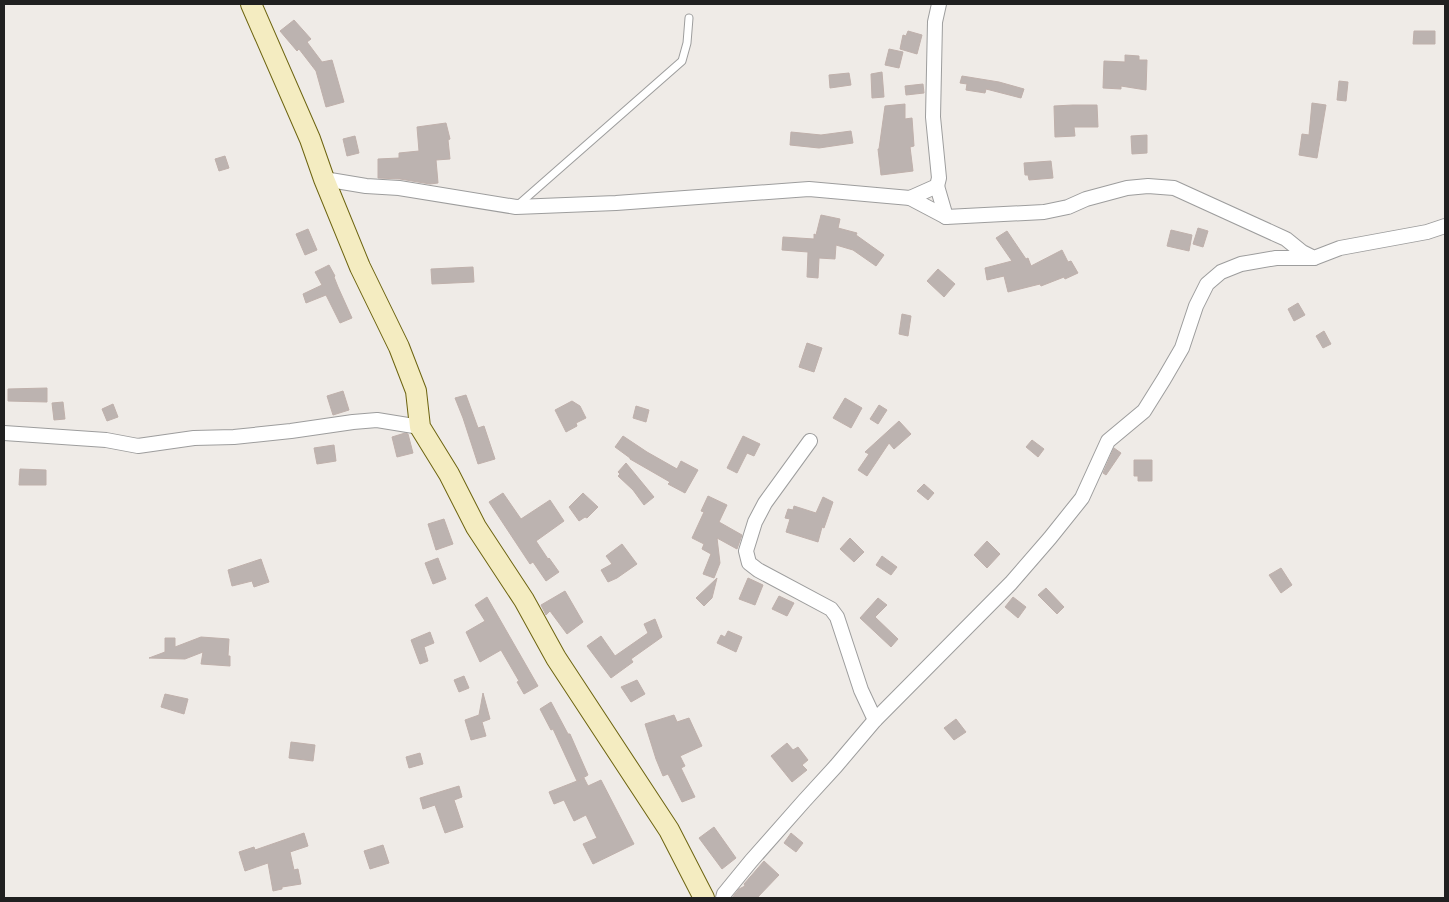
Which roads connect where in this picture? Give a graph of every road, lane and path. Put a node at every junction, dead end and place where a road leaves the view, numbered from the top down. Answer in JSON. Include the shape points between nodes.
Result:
{"nodes":[{"id":1,"x":251,"y":4,"type":"edge"},
{"id":2,"x":939,"y":4,"type":"edge"},
{"id":3,"x":689,"y":18,"type":"dead end"},
{"id":4,"x":324,"y":179,"type":"junction"},
{"id":5,"x":937,"y":186,"type":"junction"},
{"id":6,"x":910,"y":198,"type":"junction"},
{"id":7,"x":516,"y":207,"type":"junction"},
{"id":8,"x":946,"y":217,"type":"junction"},
{"id":9,"x":1445,"y":226,"type":"edge"},
{"id":10,"x":1314,"y":258,"type":"junction"},
{"id":11,"x":420,"y":428,"type":"junction"},
{"id":12,"x":4,"y":433,"type":"edge"},
{"id":13,"x":810,"y":441,"type":"dead end"},
{"id":14,"x":875,"y":720,"type":"junction"},
{"id":15,"x":704,"y":898,"type":"edge"},
{"id":16,"x":723,"y":898,"type":"edge"}],
"edges":[{"from":1,"to":4,"type":"main road"},
{"from":2,"to":5,"type":"street","via":[[935,22],[933,117]]},
{"from":3,"to":7,"type":"lane","via":[[688,43],[682,61]]},
{"from":4,"to":7,"type":"street"},
{"from":4,"to":11,"type":"main road","via":[[360,267],[399,347],[416,392]]},
{"from":5,"to":6,"type":"street"},
{"from":5,"to":8,"type":"street"},
{"from":6,"to":7,"type":"street","via":[[809,189]]},
{"from":6,"to":8,"type":"street"},
{"from":8,"to":10,"type":"street","via":[[1044,212],[1127,188],[1174,188],[1286,239]]},
{"from":9,"to":10,"type":"street","via":[[1340,248]]},
{"from":10,"to":14,"type":"street","via":[[1276,258],[1241,264],[1221,272],[1207,284],[1182,348],[1164,379],[1144,411],[1108,441],[1082,498],[1011,583]]},
{"from":11,"to":12,"type":"street","via":[[377,420],[138,446],[106,440]]},
{"from":11,"to":15,"type":"main road","via":[[556,658],[669,830]]},
{"from":13,"to":14,"type":"street","via":[[765,503],[746,551],[749,563],[758,570],[831,609],[837,617],[861,690]]},
{"from":14,"to":16,"type":"street"}]}
